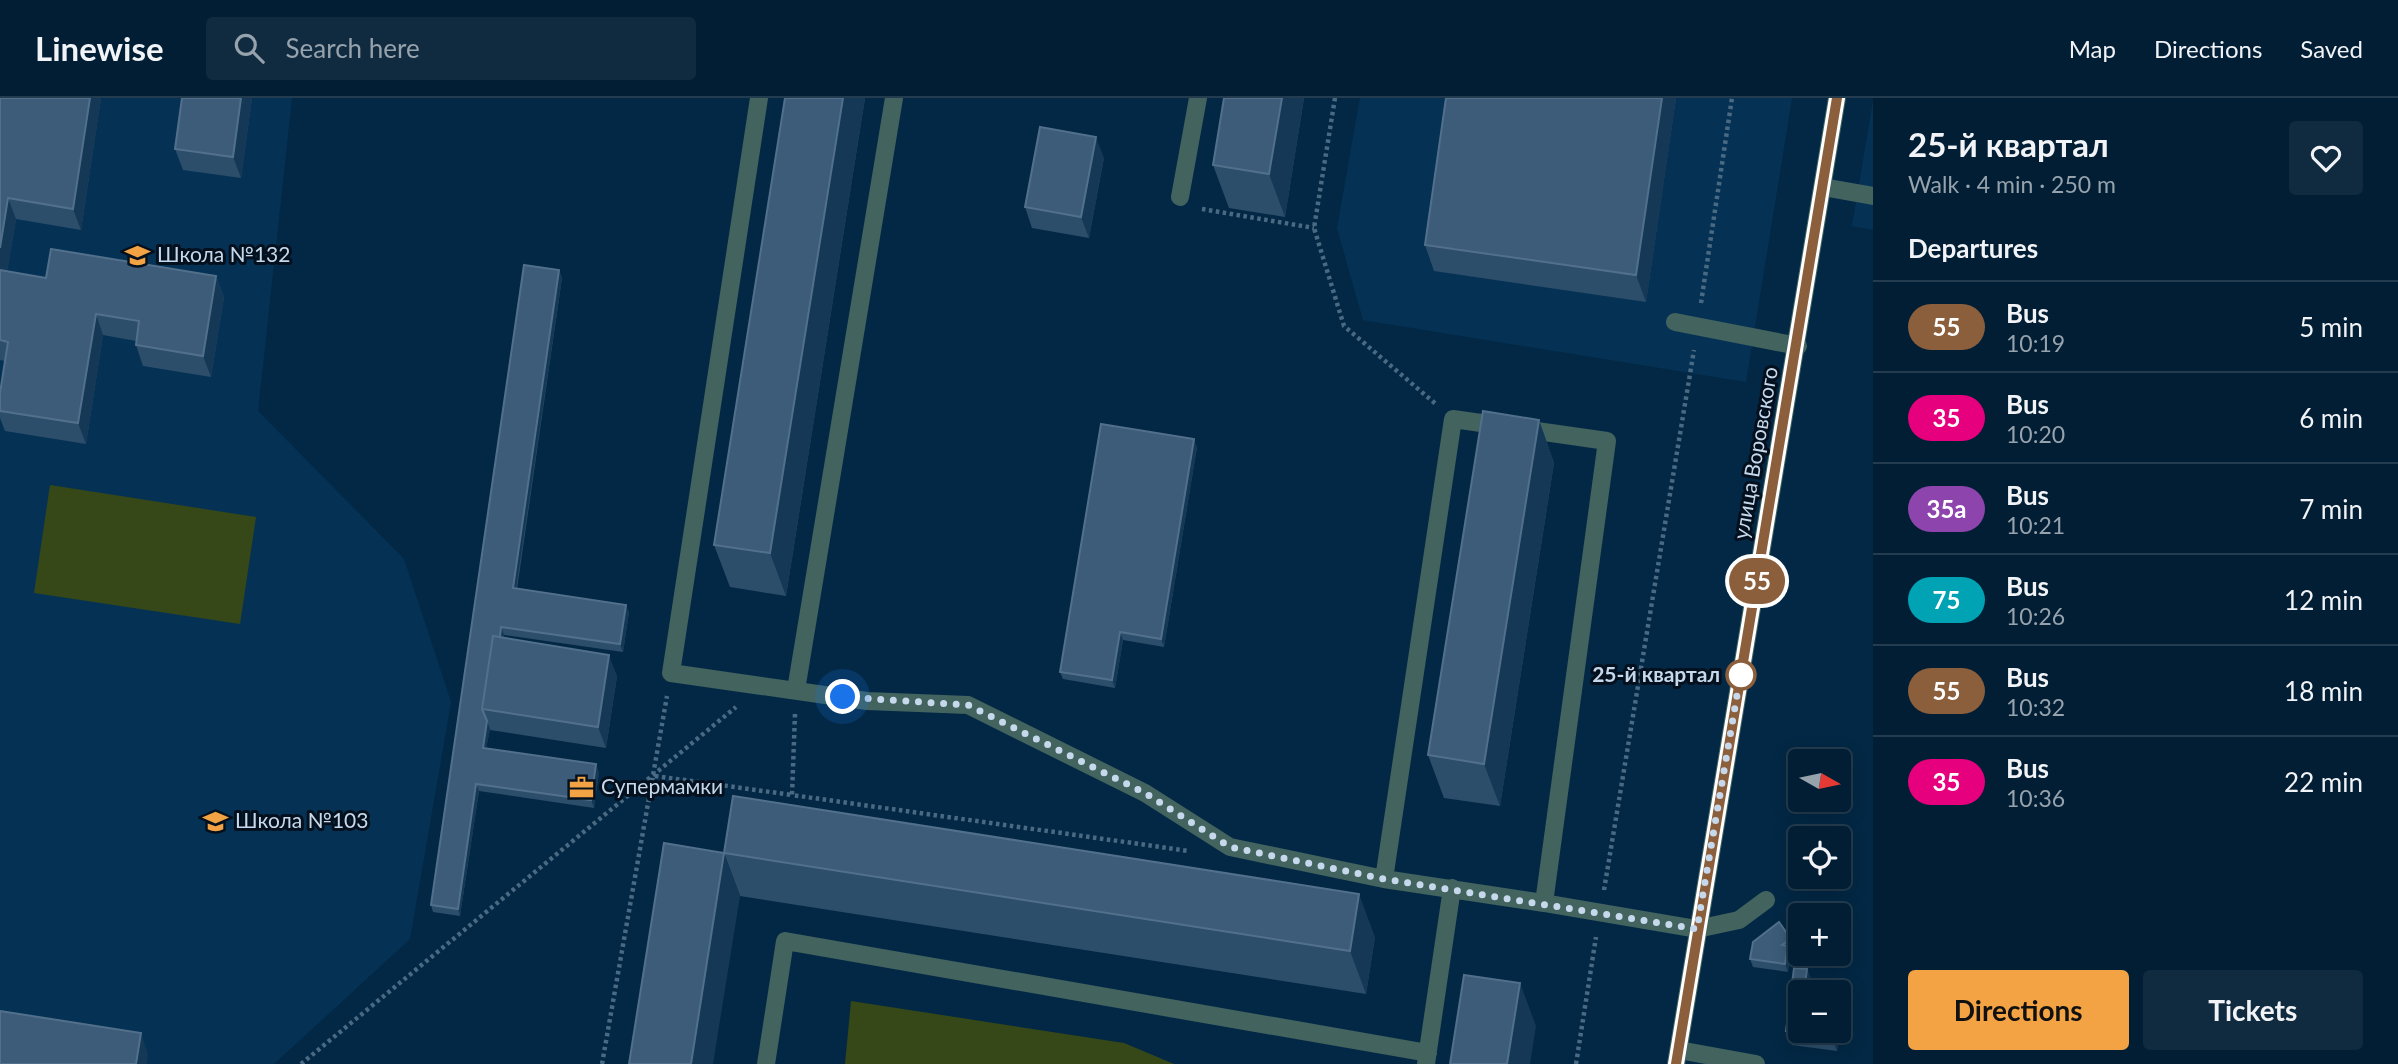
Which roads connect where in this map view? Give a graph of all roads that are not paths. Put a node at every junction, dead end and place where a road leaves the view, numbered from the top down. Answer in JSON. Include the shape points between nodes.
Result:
{"nodes":[{"id":1,"x":760,"y":98,"type":"edge"},
{"id":2,"x":894,"y":98,"type":"edge"},
{"id":3,"x":1198,"y":98,"type":"edge"},
{"id":4,"x":1837,"y":98,"type":"edge"},
{"id":5,"x":1823,"y":187,"type":"junction"},
{"id":6,"x":1873,"y":196,"type":"edge"},
{"id":7,"x":1180,"y":197,"type":"road end"},
{"id":8,"x":1675,"y":322,"type":"dead end"},
{"id":9,"x":1798,"y":346,"type":"junction"},
{"id":10,"x":796,"y":690,"type":"junction"},
{"id":11,"x":1384,"y":879,"type":"junction"},
{"id":12,"x":1452,"y":888,"type":"junction"},
{"id":13,"x":1766,"y":900,"type":"dead end"},
{"id":14,"x":1544,"y":903,"type":"junction"},
{"id":15,"x":1697,"y":929,"type":"junction"},
{"id":16,"x":1677,"y":1057,"type":"edge"},
{"id":17,"x":1427,"y":1058,"type":"edge"},
{"id":18,"x":766,"y":1064,"type":"edge"},
{"id":19,"x":1756,"y":1064,"type":"edge"}],
"edges":[{"from":1,"to":10,"type":"street","via":[[671,673]]},
{"from":2,"to":10,"type":"street"},
{"from":3,"to":7,"type":"street"},
{"from":4,"to":5,"type":"street","name":"улица Воровского"},
{"from":5,"to":6,"type":"street"},
{"from":5,"to":9,"type":"street","name":"улица Воровского"},
{"from":8,"to":9,"type":"street"},
{"from":9,"to":15,"type":"street","name":"улица Воровского"},
{"from":10,"to":11,"type":"street","via":[[867,701],[968,705],[1145,793],[1230,847]]},
{"from":11,"to":12,"type":"street"},
{"from":11,"to":14,"type":"street","via":[[1454,419],[1608,441]]},
{"from":12,"to":14,"type":"street"},
{"from":12,"to":17,"type":"street"},
{"from":13,"to":15,"type":"street","via":[[1738,920]]},
{"from":14,"to":15,"type":"street"},
{"from":15,"to":16,"type":"street","name":"улица Воровского"},
{"from":16,"to":19,"type":"street"},
{"from":17,"to":18,"type":"street","via":[[785,941]]}]}
